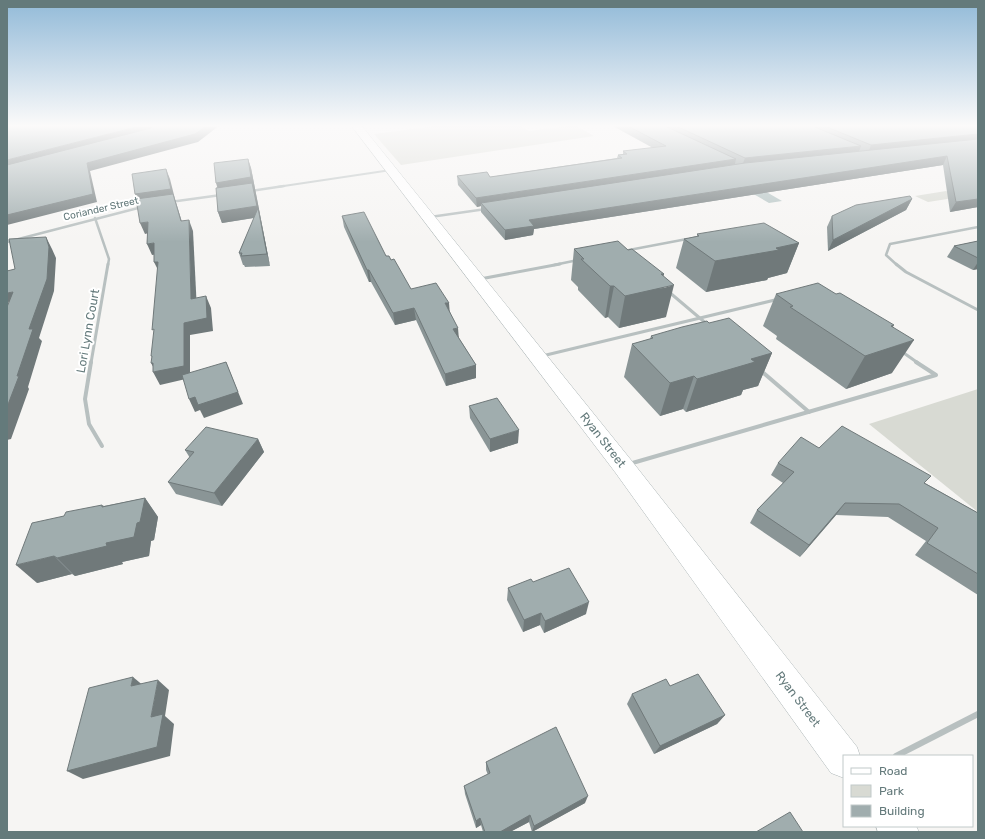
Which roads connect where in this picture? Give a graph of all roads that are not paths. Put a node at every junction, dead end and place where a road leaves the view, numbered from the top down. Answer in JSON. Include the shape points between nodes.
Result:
{"nodes":[{"id":1,"x":386,"y":164,"type":"edge"},
{"id":2,"x":391,"y":170,"type":"junction"},
{"id":3,"x":248,"y":191,"type":"edge"},
{"id":4,"x":224,"y":194,"type":"edge"},
{"id":5,"x":163,"y":204,"type":"edge"},
{"id":6,"x":148,"y":206,"type":"edge"},
{"id":7,"x":491,"y":208,"type":"edge"},
{"id":8,"x":429,"y":217,"type":"junction"},
{"id":9,"x":95,"y":218,"type":"junction"},
{"id":10,"x":978,"y":227,"type":"edge"},
{"id":11,"x":690,"y":238,"type":"edge"},
{"id":12,"x":7,"y":242,"type":"edge"},
{"id":13,"x":621,"y":252,"type":"edge"},
{"id":14,"x":584,"y":259,"type":"edge"},
{"id":15,"x":477,"y":280,"type":"junction"},
{"id":16,"x":664,"y":287,"type":"edge"},
{"id":17,"x":781,"y":298,"type":"edge"},
{"id":18,"x":978,"y":310,"type":"edge"},
{"id":19,"x":700,"y":318,"type":"junction"},
{"id":20,"x":712,"y":328,"type":"edge"},
{"id":21,"x":897,"y":348,"type":"edge"},
{"id":22,"x":538,"y":357,"type":"junction"},
{"id":23,"x":758,"y":367,"type":"edge"},
{"id":24,"x":809,"y":412,"type":"junction"},
{"id":25,"x":102,"y":446,"type":"dead end"},
{"id":26,"x":623,"y":466,"type":"junction"},
{"id":27,"x":978,"y":714,"type":"edge"},
{"id":28,"x":898,"y":755,"type":"edge"},
{"id":29,"x":843,"y":759,"type":"edge"}],
"edges":[{"from":1,"to":2,"type":"street","name":"Ryan Street"},
{"from":2,"to":3,"type":"street"},
{"from":2,"to":8,"type":"street","name":"Ryan Street"},
{"from":4,"to":5,"type":"street"},
{"from":6,"to":9,"type":"street","name":"Coriander Street"},
{"from":7,"to":8,"type":"street"},
{"from":8,"to":15,"type":"street","name":"Ryan Street"},
{"from":9,"to":12,"type":"street","name":"Coriander Street"},
{"from":9,"to":25,"type":"street","name":"Lori Lynn Court","via":[[109,259],[85,399],[89,424]]},
{"from":10,"to":18,"type":"street","via":[[890,244],[886,255],[906,272]]},
{"from":11,"to":13,"type":"street"},
{"from":14,"to":15,"type":"street"},
{"from":15,"to":22,"type":"street","name":"Ryan Street"},
{"from":16,"to":19,"type":"street"},
{"from":17,"to":19,"type":"street"},
{"from":19,"to":20,"type":"street"},
{"from":19,"to":22,"type":"street"},
{"from":21,"to":24,"type":"street","via":[[936,375]]},
{"from":22,"to":26,"type":"street","name":"Ryan Street"},
{"from":23,"to":24,"type":"street"},
{"from":24,"to":26,"type":"street"},
{"from":26,"to":29,"type":"street","name":"Ryan Street"},
{"from":27,"to":28,"type":"street"}]}
